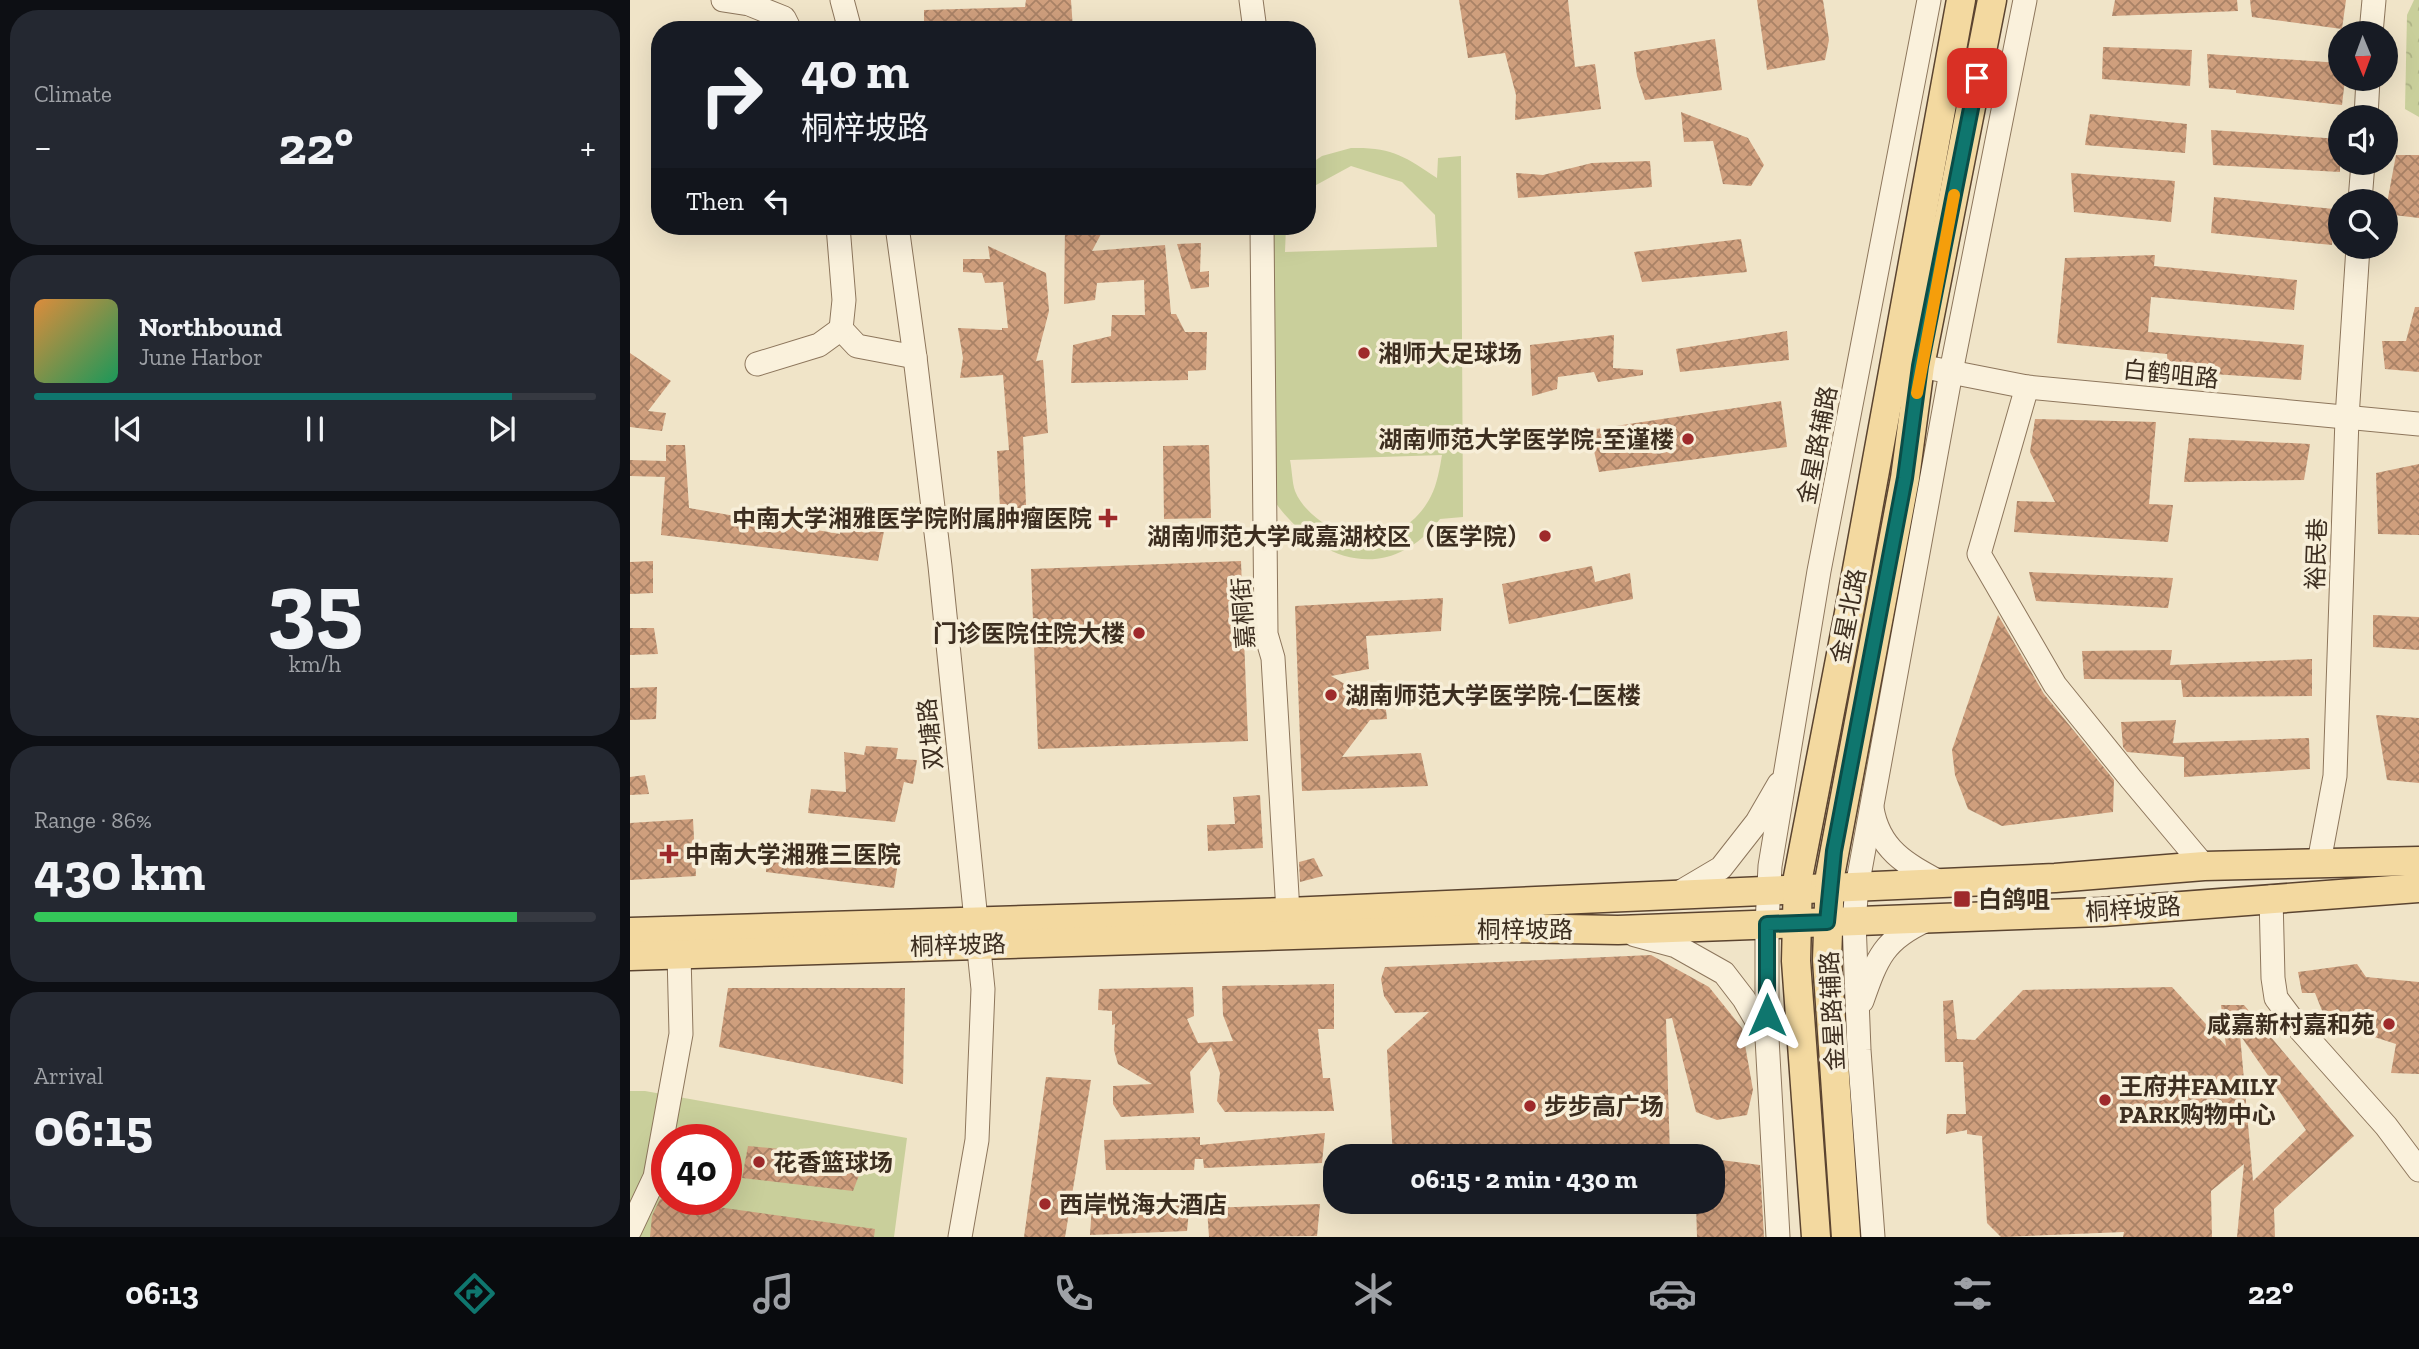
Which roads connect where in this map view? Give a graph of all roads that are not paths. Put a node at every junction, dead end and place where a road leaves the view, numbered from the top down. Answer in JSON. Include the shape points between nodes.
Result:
{"nodes":[{"id":1,"x":723,"y":0,"type":"edge"},
{"id":2,"x":842,"y":0,"type":"edge"},
{"id":3,"x":1251,"y":0,"type":"edge"},
{"id":4,"x":1929,"y":0,"type":"edge"},
{"id":5,"x":1961,"y":0,"type":"edge"},
{"id":6,"x":1992,"y":0,"type":"edge"},
{"id":7,"x":2025,"y":0,"type":"edge"},
{"id":8,"x":2374,"y":0,"type":"edge"},
{"id":9,"x":786,"y":21,"type":"edge"},
{"id":10,"x":848,"y":21,"type":"edge"},
{"id":11,"x":1254,"y":21,"type":"edge"},
{"id":12,"x":2372,"y":21,"type":"edge"},
{"id":13,"x":839,"y":235,"type":"edge"},
{"id":14,"x":898,"y":235,"type":"edge"},
{"id":15,"x":1262,"y":235,"type":"edge"},
{"id":16,"x":2357,"y":259,"type":"edge"},
{"id":17,"x":841,"y":329,"type":"junction"},
{"id":18,"x":915,"y":356,"type":"junction"},
{"id":19,"x":757,"y":364,"type":"dead end"},
{"id":20,"x":1920,"y":366,"type":"junction"},
{"id":21,"x":1951,"y":372,"type":"junction"},
{"id":22,"x":2027,"y":387,"type":"junction"},
{"id":23,"x":2347,"y":418,"type":"junction"},
{"id":24,"x":2419,"y":424,"type":"edge"},
{"id":25,"x":1786,"y":773,"type":"junction"},
{"id":26,"x":1872,"y":805,"type":"junction"},
{"id":27,"x":2419,"y":861,"type":"edge"},
{"id":28,"x":2319,"y":862,"type":"junction"},
{"id":29,"x":2204,"y":866,"type":"junction"},
{"id":30,"x":1943,"y":884,"type":"junction"},
{"id":31,"x":1843,"y":888,"type":"junction"},
{"id":32,"x":2419,"y":888,"type":"edge"},
{"id":33,"x":1797,"y":889,"type":"junction"},
{"id":34,"x":1768,"y":890,"type":"junction"},
{"id":35,"x":1677,"y":894,"type":"junction"},
{"id":36,"x":2271,"y":897,"type":"junction"},
{"id":37,"x":1288,"y":912,"type":"junction"},
{"id":38,"x":1930,"y":919,"type":"junction"},
{"id":39,"x":1841,"y":922,"type":"junction"},
{"id":40,"x":1795,"y":923,"type":"junction"},
{"id":41,"x":1767,"y":924,"type":"junction"},
{"id":42,"x":1618,"y":930,"type":"junction"},
{"id":43,"x":630,"y":932,"type":"edge"},
{"id":44,"x":976,"y":933,"type":"junction"},
{"id":45,"x":679,"y":954,"type":"junction"},
{"id":46,"x":630,"y":956,"type":"edge"},
{"id":47,"x":1858,"y":1014,"type":"junction"},
{"id":48,"x":1767,"y":1038,"type":"junction"},
{"id":49,"x":2419,"y":1170,"type":"edge"},
{"id":50,"x":630,"y":1230,"type":"edge"},
{"id":51,"x":960,"y":1237,"type":"edge"},
{"id":52,"x":1778,"y":1237,"type":"edge"},
{"id":53,"x":1816,"y":1237,"type":"edge"},
{"id":54,"x":1846,"y":1237,"type":"edge"},
{"id":55,"x":1873,"y":1237,"type":"edge"}],
"edges":[{"from":1,"to":9,"type":"street","via":[[749,5]]},
{"from":2,"to":10,"type":"street"},
{"from":3,"to":11,"type":"street"},
{"from":4,"to":25,"type":"street","name":"金星路辅路","via":[[1819,571]]},
{"from":5,"to":33,"type":"main road","name":"金星北路"},
{"from":6,"to":20,"type":"main road","name":"金星北路"},
{"from":7,"to":21,"type":"street"},
{"from":8,"to":12,"type":"street"},
{"from":13,"to":17,"type":"street","via":[[844,300]]},
{"from":14,"to":18,"type":"street","name":"双塘路"},
{"from":15,"to":37,"type":"street","name":"嘉桐街","via":[[1266,634],[1273,669]]},
{"from":16,"to":23,"type":"street","name":"裕民巷"},
{"from":17,"to":18,"type":"street","via":[[857,346]]},
{"from":17,"to":19,"type":"street","via":[[819,345]]},
{"from":18,"to":44,"type":"street","name":"双塘路"},
{"from":20,"to":21,"type":"street","name":"白鹤咀路"},
{"from":20,"to":31,"type":"main road","name":"金星北路","via":[[1905,478],[1834,851]]},
{"from":21,"to":22,"type":"street","name":"白鹤咀路"},
{"from":21,"to":26,"type":"street"},
{"from":22,"to":23,"type":"street","name":"白鹤咀路"},
{"from":22,"to":29,"type":"street","via":[[1979,554],[2056,685]]},
{"from":23,"to":24,"type":"street","name":"白鹤咀路"},
{"from":23,"to":28,"type":"street","name":"裕民巷","via":[[2335,776]]},
{"from":25,"to":34,"type":"street","name":"金星路辅路"},
{"from":25,"to":35,"type":"street","via":[[1757,822],[1721,868]]},
{"from":26,"to":30,"type":"street","via":[[1875,827],[1886,845],[1908,865]]},
{"from":26,"to":31,"type":"street"},
{"from":27,"to":28,"type":"main road","name":"桐梓坡路"},
{"from":28,"to":29,"type":"main road","name":"桐梓坡路"},
{"from":29,"to":30,"type":"main road","name":"桐梓坡路"},
{"from":30,"to":31,"type":"main road","name":"桐梓坡路"},
{"from":31,"to":33,"type":"main road","name":"桐梓坡路"},
{"from":31,"to":39,"type":"main road","name":"金星北路"},
{"from":32,"to":36,"type":"main road","name":"桐梓坡路"},
{"from":33,"to":34,"type":"main road","name":"桐梓坡路"},
{"from":33,"to":40,"type":"main road","name":"金星北路"},
{"from":34,"to":35,"type":"main road","name":"桐梓坡路"},
{"from":34,"to":41,"type":"street","name":"金星路辅路"},
{"from":35,"to":37,"type":"main road","name":"桐梓坡路"},
{"from":36,"to":38,"type":"main road","name":"桐梓坡路","via":[[2102,912]]},
{"from":36,"to":49,"type":"street","via":[[2276,998]]},
{"from":37,"to":44,"type":"main road","name":"桐梓坡路"},
{"from":38,"to":39,"type":"main road","name":"桐梓坡路"},
{"from":38,"to":47,"type":"street","via":[[1889,944],[1872,971]]},
{"from":39,"to":40,"type":"main road","name":"桐梓坡路"},
{"from":39,"to":47,"type":"street","name":"金星路辅路"},
{"from":39,"to":54,"type":"main road","name":"金星北路","via":[[1834,1076]]},
{"from":40,"to":41,"type":"main road","name":"桐梓坡路"},
{"from":40,"to":53,"type":"main road","name":"金星北路"},
{"from":41,"to":42,"type":"main road","name":"桐梓坡路"},
{"from":41,"to":48,"type":"street","name":"金星路辅路"},
{"from":42,"to":44,"type":"main road","name":"桐梓坡路"},
{"from":42,"to":48,"type":"street","via":[[1676,946],[1724,973]]},
{"from":43,"to":44,"type":"main road","name":"桐梓坡路"},
{"from":44,"to":45,"type":"main road","name":"桐梓坡路"},
{"from":44,"to":51,"type":"street","name":"双塘路","via":[[983,989],[977,1140]]},
{"from":45,"to":46,"type":"main road","name":"桐梓坡路"},
{"from":45,"to":50,"type":"street","via":[[679,1047],[655,1177]]},
{"from":47,"to":55,"type":"street","name":"金星路辅路"},
{"from":48,"to":52,"type":"street","name":"金星路辅路"}]}
